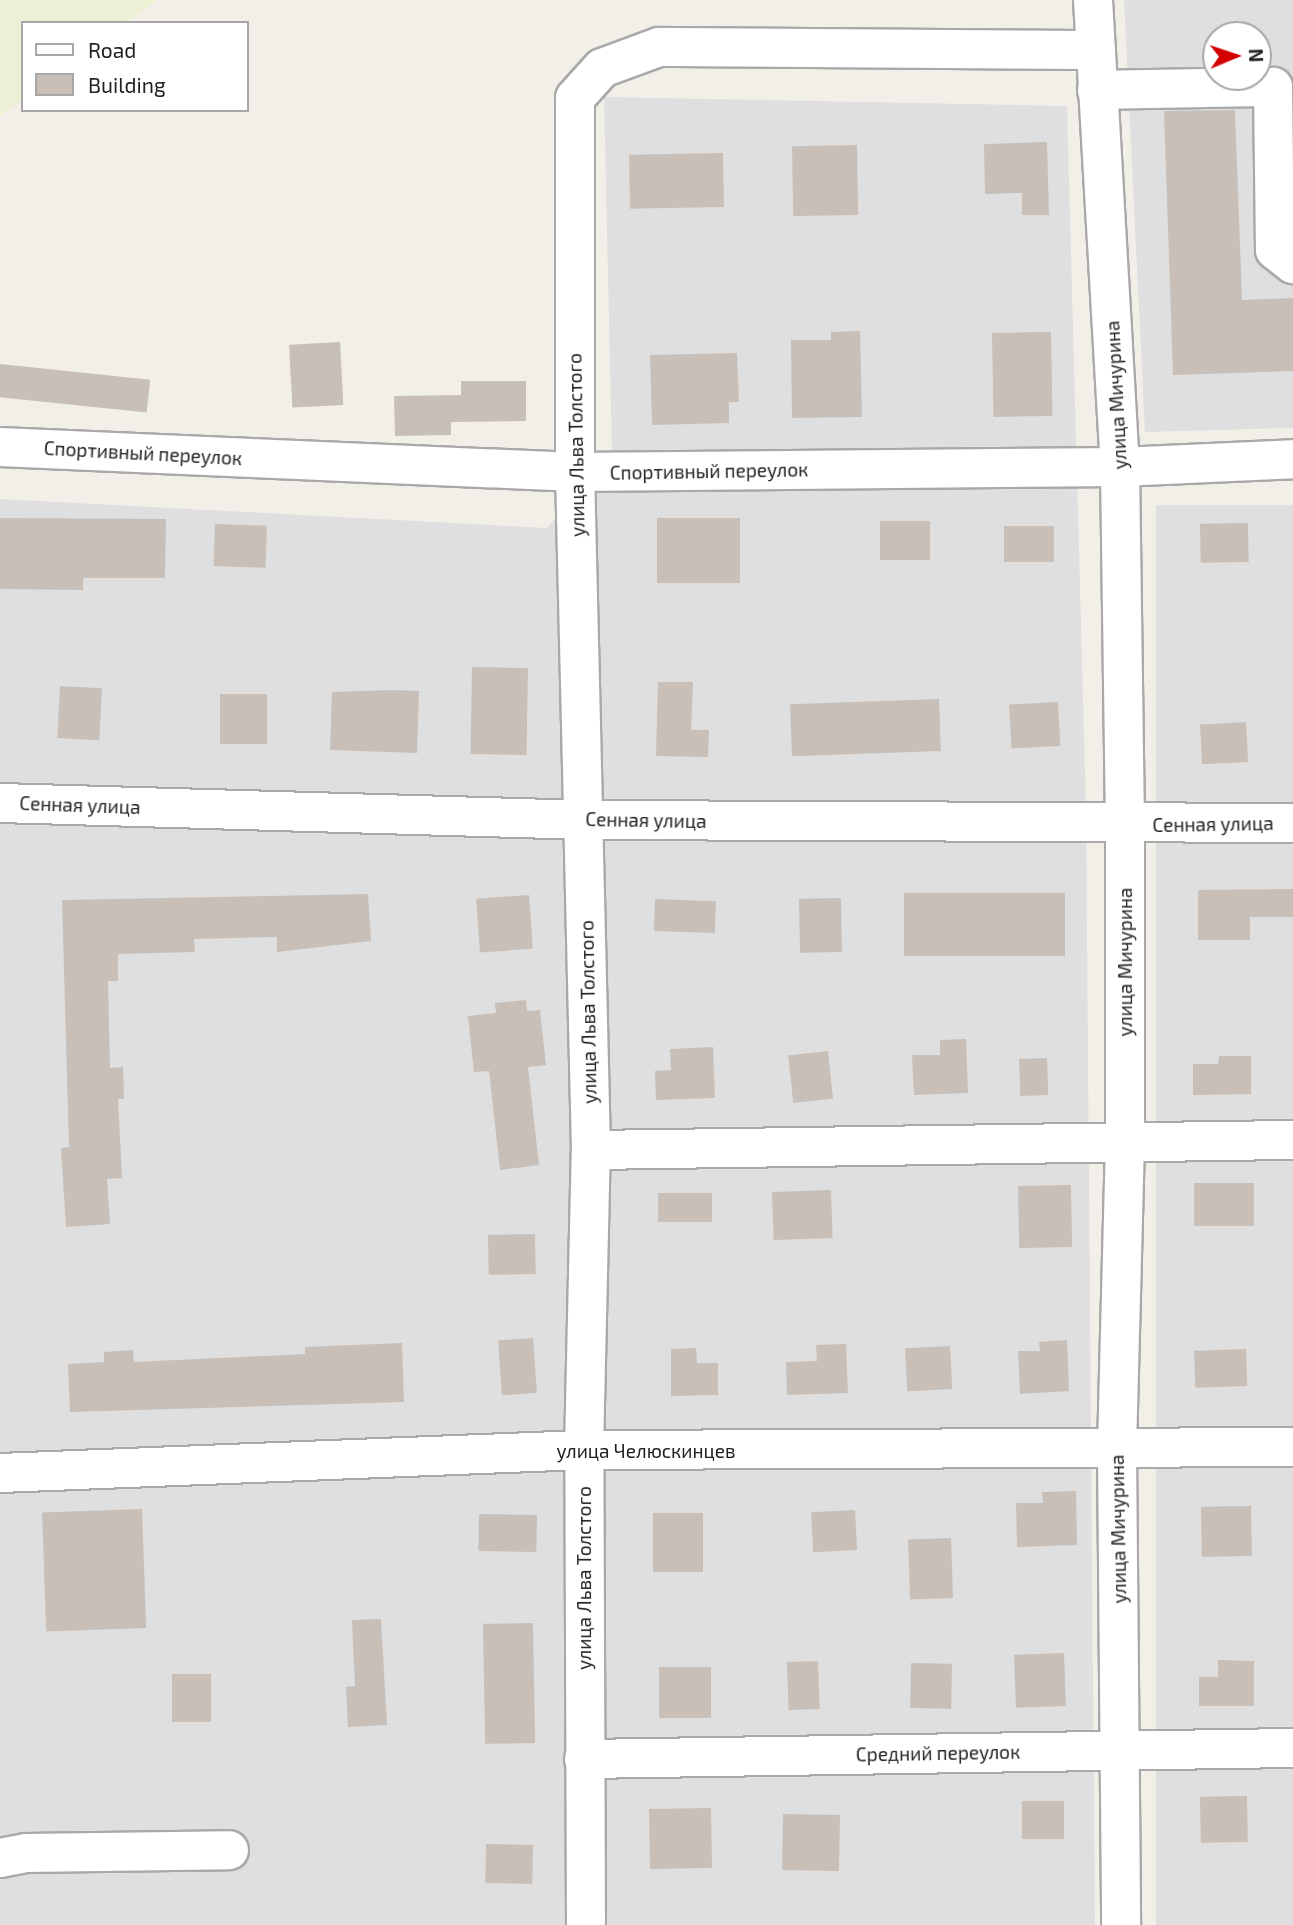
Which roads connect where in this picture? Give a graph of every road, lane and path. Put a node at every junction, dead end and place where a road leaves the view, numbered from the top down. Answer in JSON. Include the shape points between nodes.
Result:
{"nodes":[{"id":1,"x":1093,"y":0,"type":"edge"},
{"id":2,"x":1096,"y":51,"type":"junction"},
{"id":3,"x":1097,"y":90,"type":"junction"},
{"id":4,"x":1293,"y":264,"type":"edge"},
{"id":5,"x":0,"y":447,"type":"edge"},
{"id":6,"x":1293,"y":459,"type":"edge"},
{"id":7,"x":1120,"y":467,"type":"junction"},
{"id":8,"x":575,"y":472,"type":"junction"},
{"id":9,"x":0,"y":803,"type":"edge"},
{"id":10,"x":585,"y":820,"type":"junction"},
{"id":11,"x":1293,"y":823,"type":"edge"},
{"id":12,"x":1125,"y":825,"type":"junction"},
{"id":13,"x":1293,"y":1140,"type":"edge"},
{"id":14,"x":1125,"y":1142,"type":"junction"},
{"id":15,"x":591,"y":1150,"type":"junction"},
{"id":16,"x":1293,"y":1447,"type":"edge"},
{"id":17,"x":584,"y":1450,"type":"junction"},
{"id":18,"x":1117,"y":1450,"type":"junction"},
{"id":19,"x":0,"y":1473,"type":"edge"},
{"id":20,"x":1293,"y":1748,"type":"edge"},
{"id":21,"x":1122,"y":1751,"type":"junction"},
{"id":22,"x":583,"y":1759,"type":"junction"},
{"id":23,"x":229,"y":1850,"type":"dead end"},
{"id":24,"x":0,"y":1858,"type":"edge"},
{"id":25,"x":586,"y":1925,"type":"edge"},
{"id":26,"x":1121,"y":1925,"type":"edge"}],
"edges":[{"from":1,"to":2,"type":"street","name":"улица Мичурина"},
{"from":2,"to":3,"type":"street","name":"улица Мичурина"},
{"from":2,"to":8,"type":"street","name":"улица Льва Толстого","via":[[659,47],[602,68],[575,98]]},
{"from":3,"to":4,"type":"street","via":[[1273,87],[1275,250]]},
{"from":3,"to":7,"type":"street","name":"улица Мичурина"},
{"from":5,"to":8,"type":"street","name":"Спортивный переулок"},
{"from":6,"to":7,"type":"street","name":"Спортивный переулок"},
{"from":7,"to":8,"type":"street","name":"Спортивный переулок"},
{"from":7,"to":12,"type":"street","name":"улица Мичурина"},
{"from":8,"to":10,"type":"street","name":"улица Льва Толстого"},
{"from":9,"to":10,"type":"street","name":"Сенная улица"},
{"from":10,"to":12,"type":"street","name":"Сенная улица"},
{"from":10,"to":15,"type":"street","name":"улица Льва Толстого"},
{"from":11,"to":12,"type":"street","name":"Сенная улица"},
{"from":12,"to":14,"type":"street","name":"улица Мичурина"},
{"from":13,"to":14,"type":"street"},
{"from":14,"to":15,"type":"street"},
{"from":14,"to":18,"type":"street","name":"улица Мичурина"},
{"from":15,"to":17,"type":"street","name":"улица Льва Толстого"},
{"from":16,"to":18,"type":"street","name":"улица Челюскинцев"},
{"from":17,"to":18,"type":"street","name":"улица Челюскинцев"},
{"from":17,"to":19,"type":"street","name":"улица Челюскинцев"},
{"from":17,"to":22,"type":"street","name":"улица Льва Толстого"},
{"from":18,"to":21,"type":"street","name":"улица Мичурина"},
{"from":20,"to":21,"type":"street","name":"Средний переулок"},
{"from":21,"to":22,"type":"street","name":"Средний переулок"},
{"from":21,"to":26,"type":"street","name":"улица Мичурина"},
{"from":22,"to":25,"type":"street","name":"улица Льва Толстого"},
{"from":23,"to":24,"type":"street","via":[[26,1853]]}]}
